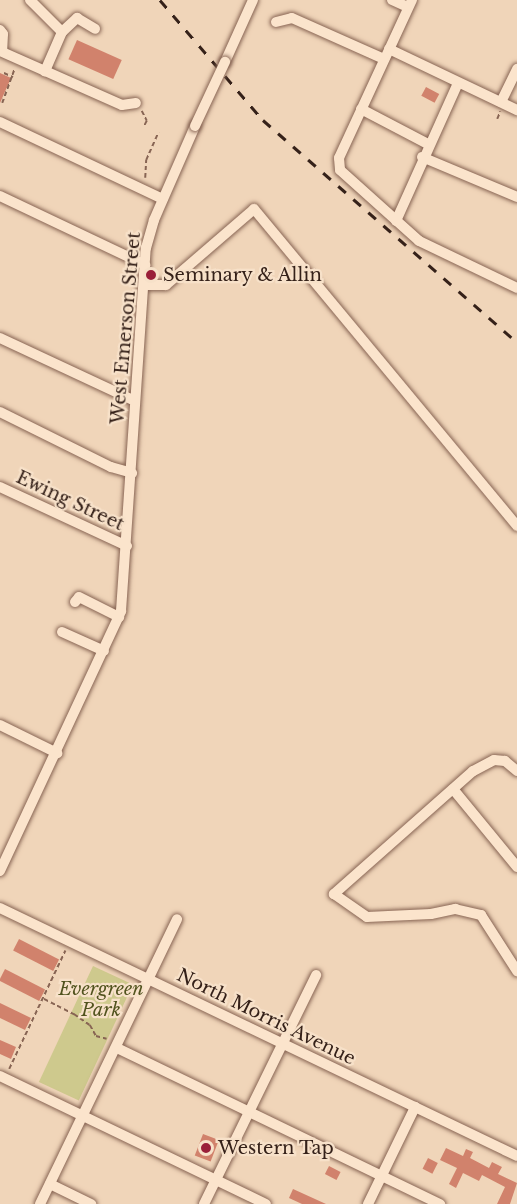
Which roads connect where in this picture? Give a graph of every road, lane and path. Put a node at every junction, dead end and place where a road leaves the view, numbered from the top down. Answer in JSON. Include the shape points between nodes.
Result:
{"nodes":[{"id":1,"x":30,"y":0,"type":"edge"},
{"id":2,"x":253,"y":0,"type":"edge"},
{"id":3,"x":392,"y":0,"type":"edge"},
{"id":4,"x":410,"y":4,"type":"edge"},
{"id":5,"x":276,"y":22,"type":"dead end"},
{"id":6,"x":95,"y":29,"type":"dead end"},
{"id":7,"x":0,"y":30,"type":"edge"},
{"id":8,"x":62,"y":32,"type":"junction"},
{"id":9,"x":1,"y":51,"type":"edge"},
{"id":10,"x":387,"y":54,"type":"junction"},
{"id":11,"x":17,"y":64,"type":"dead end"},
{"id":12,"x":517,"y":69,"type":"edge"},
{"id":13,"x":45,"y":71,"type":"junction"},
{"id":14,"x":4,"y":73,"type":"dead end"},
{"id":15,"x":13,"y":77,"type":"junction"},
{"id":16,"x":458,"y":82,"type":"junction"},
{"id":17,"x":2,"y":102,"type":"edge"},
{"id":18,"x":136,"y":103,"type":"joint"},
{"id":19,"x":501,"y":107,"type":"junction"},
{"id":20,"x":362,"y":109,"type":"junction"},
{"id":21,"x":517,"y":110,"type":"edge"},
{"id":22,"x":497,"y":119,"type":"dead end"},
{"id":23,"x":0,"y":122,"type":"edge"},
{"id":24,"x":144,"y":127,"type":"dead end"},
{"id":25,"x":158,"y":133,"type":"dead end"},
{"id":26,"x":428,"y":144,"type":"junction"},
{"id":27,"x":422,"y":157,"type":"junction"},
{"id":28,"x":144,"y":186,"type":"dead end"},
{"id":29,"x":0,"y":196,"type":"edge"},
{"id":30,"x":517,"y":197,"type":"edge"},
{"id":31,"x":163,"y":199,"type":"junction"},
{"id":32,"x":396,"y":221,"type":"junction"},
{"id":33,"x":145,"y":265,"type":"junction"},
{"id":34,"x":144,"y":285,"type":"junction"},
{"id":35,"x":517,"y":288,"type":"edge"},
{"id":36,"x":0,"y":338,"type":"edge"},
{"id":37,"x":135,"y":400,"type":"junction"},
{"id":38,"x":0,"y":412,"type":"edge"},
{"id":39,"x":132,"y":473,"type":"junction"},
{"id":40,"x":0,"y":487,"type":"edge"},
{"id":41,"x":517,"y":526,"type":"edge"},
{"id":42,"x":127,"y":546,"type":"junction"},
{"id":43,"x":75,"y":602,"type":"dead end"},
{"id":44,"x":119,"y":617,"type":"junction"},
{"id":45,"x":62,"y":632,"type":"dead end"},
{"id":46,"x":106,"y":647,"type":"junction"},
{"id":47,"x":0,"y":725,"type":"edge"},
{"id":48,"x":57,"y":753,"type":"junction"},
{"id":49,"x":517,"y":771,"type":"edge"},
{"id":50,"x":453,"y":789,"type":"junction"},
{"id":51,"x":517,"y":867,"type":"edge"},
{"id":52,"x":0,"y":871,"type":"edge"},
{"id":53,"x":0,"y":908,"type":"edge"},
{"id":54,"x":177,"y":919,"type":"dead end"},
{"id":55,"x":65,"y":951,"type":"dead end"},
{"id":56,"x":517,"y":971,"type":"edge"},
{"id":57,"x":316,"y":975,"type":"dead end"},
{"id":58,"x":150,"y":980,"type":"junction"},
{"id":59,"x":43,"y":999,"type":"junction"},
{"id":60,"x":107,"y":1040,"type":"dead end"},
{"id":61,"x":283,"y":1043,"type":"junction"},
{"id":62,"x":117,"y":1048,"type":"junction"},
{"id":63,"x":4,"y":1072,"type":"edge"},
{"id":64,"x":415,"y":1107,"type":"junction"},
{"id":65,"x":249,"y":1112,"type":"junction"},
{"id":66,"x":83,"y":1116,"type":"junction"},
{"id":67,"x":517,"y":1156,"type":"edge"},
{"id":68,"x":381,"y":1176,"type":"junction"},
{"id":69,"x":216,"y":1180,"type":"junction"},
{"id":70,"x":50,"y":1184,"type":"junction"},
{"id":71,"x":40,"y":1204,"type":"edge"},
{"id":72,"x":91,"y":1204,"type":"edge"},
{"id":73,"x":204,"y":1204,"type":"edge"},
{"id":74,"x":266,"y":1204,"type":"edge"},
{"id":75,"x":368,"y":1204,"type":"edge"},
{"id":76,"x":440,"y":1204,"type":"edge"}],
"edges":[{"from":1,"to":8,"type":"street"},
{"from":2,"to":31,"type":"street","name":"West Emerson Street","bridge":true},
{"from":3,"to":4,"type":"street"},
{"from":4,"to":10,"type":"street"},
{"from":5,"to":10,"type":"street","via":[[292,18]]},
{"from":6,"to":8,"type":"street","via":[[76,18]]},
{"from":7,"to":9,"type":"street"},
{"from":8,"to":13,"type":"street"},
{"from":9,"to":13,"type":"street"},
{"from":10,"to":16,"type":"street"},
{"from":10,"to":20,"type":"street"},
{"from":11,"to":15,"type":"path"},
{"from":12,"to":19,"type":"street"},
{"from":13,"to":18,"type":"street","via":[[122,105]]},
{"from":14,"to":15,"type":"path"},
{"from":15,"to":17,"type":"path"},
{"from":16,"to":19,"type":"street"},
{"from":16,"to":26,"type":"street"},
{"from":18,"to":24,"type":"path","via":[[147,121]]},
{"from":19,"to":21,"type":"street"},
{"from":19,"to":22,"type":"path"},
{"from":20,"to":26,"type":"street"},
{"from":20,"to":32,"type":"street","via":[[339,158],[340,170]]},
{"from":23,"to":31,"type":"street"},
{"from":25,"to":28,"type":"path","via":[[146,160]]},
{"from":26,"to":27,"type":"street"},
{"from":27,"to":30,"type":"street"},
{"from":27,"to":32,"type":"street"},
{"from":29,"to":33,"type":"street"},
{"from":31,"to":33,"type":"street","name":"West Emerson Street","via":[[149,234]]},
{"from":32,"to":35,"type":"street","via":[[419,241]]},
{"from":33,"to":34,"type":"street","name":"West Emerson Street"},
{"from":34,"to":37,"type":"street","name":"West Emerson Street"},
{"from":34,"to":41,"type":"street","via":[[165,285],[254,209]]},
{"from":36,"to":37,"type":"street"},
{"from":37,"to":39,"type":"street","name":"West Emerson Street"},
{"from":38,"to":39,"type":"street","via":[[111,467]]},
{"from":39,"to":42,"type":"street","name":"West Emerson Street"},
{"from":40,"to":42,"type":"street","name":"Ewing Street"},
{"from":42,"to":44,"type":"street","name":"West Emerson Street"},
{"from":43,"to":44,"type":"street","via":[[80,597]]},
{"from":44,"to":46,"type":"street","name":"West Emerson Street"},
{"from":45,"to":46,"type":"street"},
{"from":46,"to":48,"type":"street","name":"West Emerson Street"},
{"from":47,"to":48,"type":"street"},
{"from":48,"to":52,"type":"street","name":"West Emerson Street"},
{"from":49,"to":50,"type":"street","via":[[505,761],[494,760],[472,771]]},
{"from":50,"to":51,"type":"street"},
{"from":50,"to":56,"type":"street","via":[[334,894],[367,917],[455,909],[481,915]]},
{"from":53,"to":58,"type":"street","name":"North Morris Avenue"},
{"from":54,"to":58,"type":"street"},
{"from":55,"to":59,"type":"path"},
{"from":57,"to":61,"type":"street"},
{"from":58,"to":61,"type":"street","name":"North Morris Avenue"},
{"from":58,"to":62,"type":"street"},
{"from":59,"to":60,"type":"path","via":[[74,1014],[90,1025],[96,1036]]},
{"from":59,"to":63,"type":"path"},
{"from":61,"to":64,"type":"street","name":"North Morris Avenue"},
{"from":61,"to":65,"type":"street"},
{"from":62,"to":65,"type":"street"},
{"from":62,"to":66,"type":"street"},
{"from":63,"to":66,"type":"street"},
{"from":64,"to":67,"type":"street","name":"North Morris Avenue"},
{"from":64,"to":68,"type":"street"},
{"from":65,"to":68,"type":"street"},
{"from":65,"to":69,"type":"street"},
{"from":66,"to":69,"type":"street"},
{"from":66,"to":70,"type":"street"},
{"from":68,"to":75,"type":"street"},
{"from":68,"to":76,"type":"street"},
{"from":69,"to":73,"type":"street"},
{"from":69,"to":74,"type":"street"},
{"from":70,"to":71,"type":"street"},
{"from":70,"to":72,"type":"street"}]}
